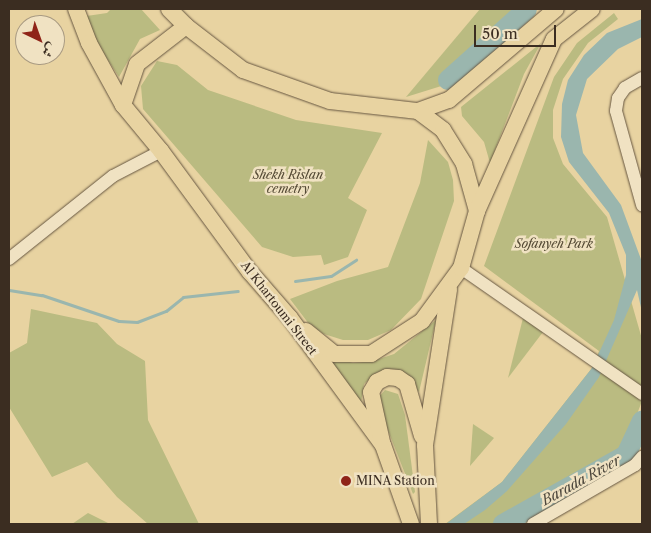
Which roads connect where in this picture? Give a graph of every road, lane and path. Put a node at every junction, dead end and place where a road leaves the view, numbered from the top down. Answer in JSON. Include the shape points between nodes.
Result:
{"nodes":[{"id":1,"x":76,"y":9,"type":"edge"},
{"id":2,"x":169,"y":9,"type":"edge"},
{"id":3,"x":556,"y":9,"type":"edge"},
{"id":4,"x":592,"y":9,"type":"edge"},
{"id":5,"x":186,"y":26,"type":"junction"},
{"id":6,"x":642,"y":78,"type":"edge"},
{"id":7,"x":123,"y":105,"type":"junction"},
{"id":8,"x":418,"y":111,"type":"junction"},
{"id":9,"x":161,"y":151,"type":"junction"},
{"id":10,"x":642,"y":205,"type":"edge"},
{"id":11,"x":477,"y":211,"type":"junction"},
{"id":12,"x":9,"y":259,"type":"edge"},
{"id":13,"x":460,"y":268,"type":"junction"},
{"id":14,"x":449,"y":287,"type":"junction"},
{"id":15,"x":290,"y":318,"type":"junction"},
{"id":16,"x":642,"y":394,"type":"edge"},
{"id":17,"x":383,"y":445,"type":"junction"},
{"id":18,"x":425,"y":445,"type":"junction"},
{"id":19,"x":642,"y":457,"type":"edge"},
{"id":20,"x":411,"y":524,"type":"edge"},
{"id":21,"x":429,"y":524,"type":"edge"},
{"id":22,"x":533,"y":524,"type":"edge"}],
"edges":[{"from":1,"to":7,"type":"main road","name":"Al Khartoumi Street","via":[[88,43]]},
{"from":2,"to":5,"type":"main road"},
{"from":3,"to":8,"type":"main road","via":[[449,100]]},
{"from":4,"to":11,"type":"main road","via":[[554,39]]},
{"from":5,"to":7,"type":"main road","via":[[137,64]]},
{"from":5,"to":8,"type":"main road","via":[[243,70],[330,101]]},
{"from":6,"to":10,"type":"street","via":[[625,88],[618,98],[618,118]]},
{"from":7,"to":9,"type":"main road","name":"Al Khartoumi Street"},
{"from":8,"to":11,"type":"main road","via":[[444,130],[464,164]]},
{"from":9,"to":12,"type":"street","via":[[113,176]]},
{"from":9,"to":15,"type":"main road","name":"Al Khartoumi Street","via":[[250,272]]},
{"from":11,"to":13,"type":"main road"},
{"from":13,"to":14,"type":"main road"},
{"from":13,"to":16,"type":"street"},
{"from":14,"to":15,"type":"main road","via":[[422,321],[371,354],[334,354]]},
{"from":14,"to":18,"type":"main road"},
{"from":15,"to":17,"type":"main road","name":"Al Khartoumi Street"},
{"from":17,"to":18,"type":"main road","via":[[372,392],[382,379],[393,377],[403,380],[410,389]]},
{"from":17,"to":20,"type":"main road","name":"Al Khartoumi Street"},
{"from":18,"to":21,"type":"main road"},
{"from":19,"to":22,"type":"street","via":[[635,465]]}]}
